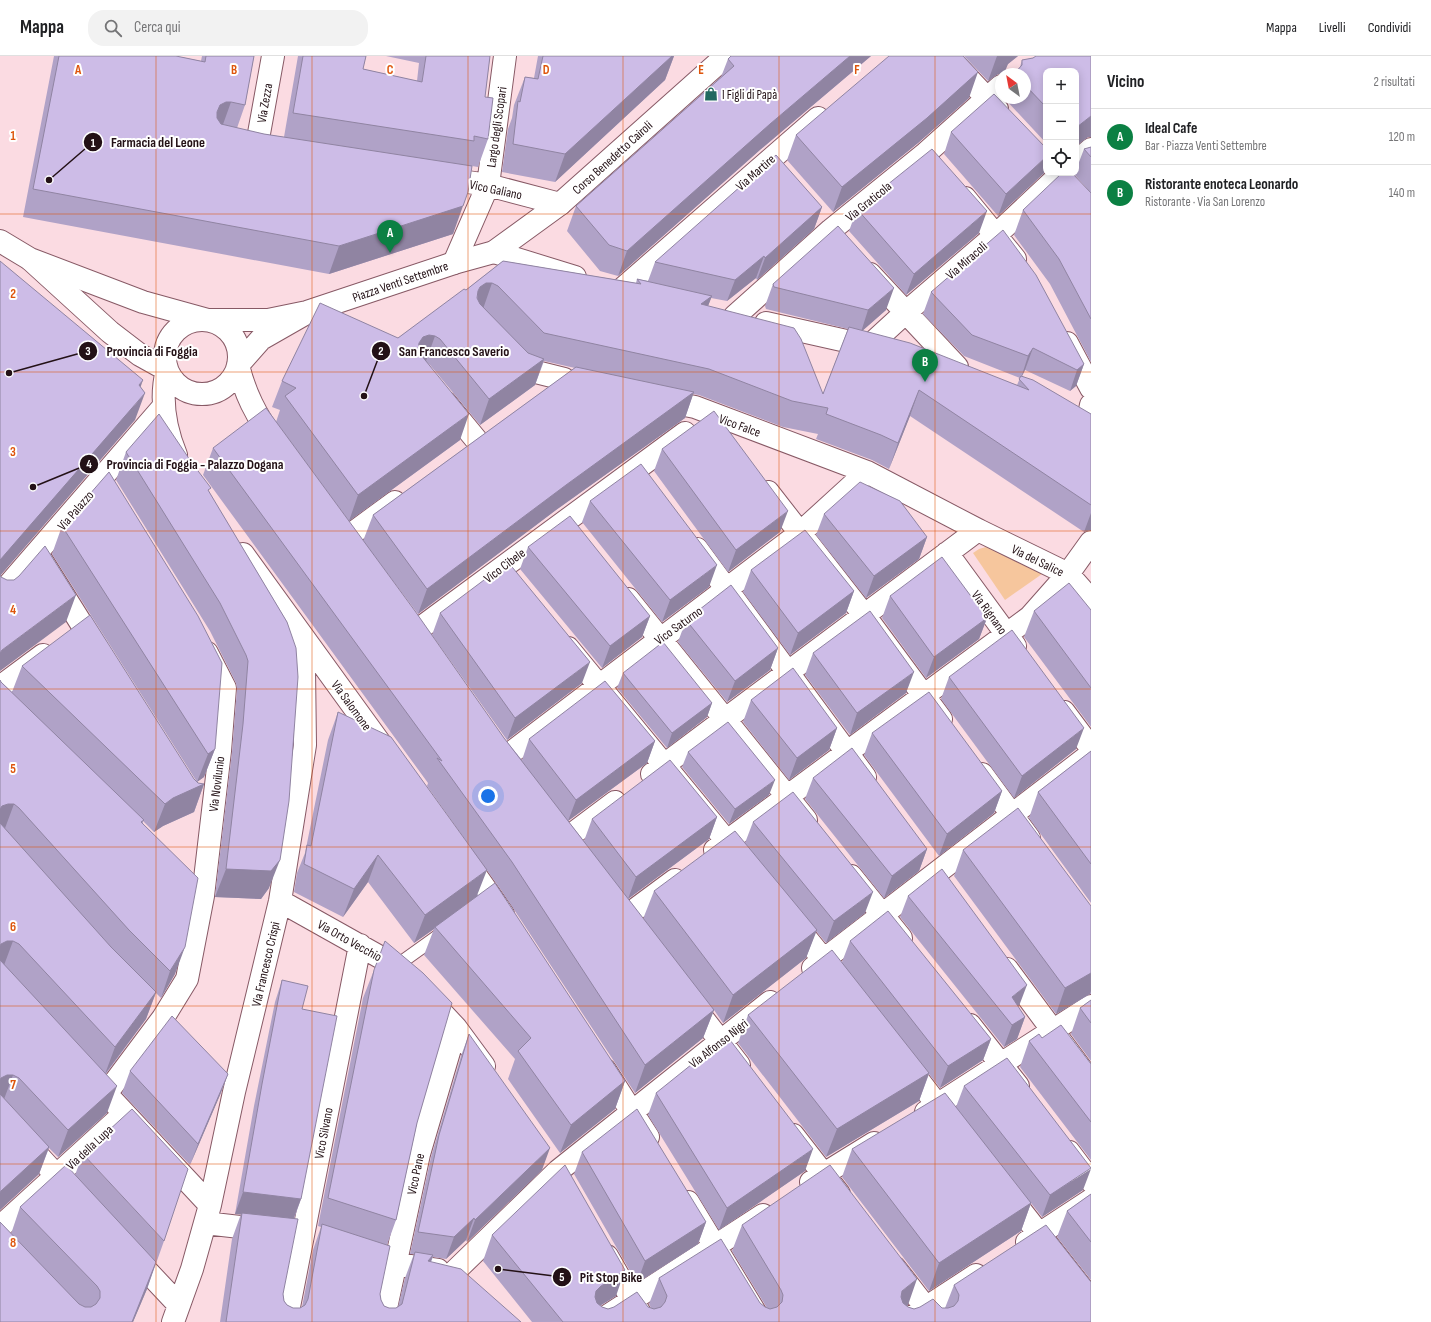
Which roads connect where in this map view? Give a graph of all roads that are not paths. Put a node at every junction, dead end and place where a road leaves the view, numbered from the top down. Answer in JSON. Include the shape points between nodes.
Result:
{"nodes":[{"id":1,"x":273,"y":56,"type":"edge"},
{"id":2,"x":505,"y":56,"type":"edge"},
{"id":3,"x":726,"y":56,"type":"edge"},
{"id":4,"x":947,"y":56,"type":"edge"},
{"id":5,"x":994,"y":92,"type":"edge"},
{"id":6,"x":832,"y":105,"type":"edge"},
{"id":7,"x":1008,"y":121,"type":"edge"},
{"id":8,"x":234,"y":145,"type":"edge"},
{"id":9,"x":1091,"y":149,"type":"edge"},
{"id":10,"x":256,"y":150,"type":"junction"},
{"id":11,"x":279,"y":153,"type":"edge"},
{"id":12,"x":926,"y":153,"type":"junction"},
{"id":13,"x":768,"y":159,"type":"junction"},
{"id":14,"x":1079,"y":159,"type":"edge"},
{"id":15,"x":418,"y":175,"type":"edge"},
{"id":16,"x":784,"y":177,"type":"edge"},
{"id":17,"x":1063,"y":178,"type":"edge"},
{"id":18,"x":488,"y":185,"type":"junction"},
{"id":19,"x":560,"y":204,"type":"junction"},
{"id":20,"x":816,"y":213,"type":"edge"},
{"id":21,"x":997,"y":234,"type":"junction"},
{"id":22,"x":837,"y":236,"type":"junction"},
{"id":23,"x":0,"y":241,"type":"edge"},
{"id":24,"x":494,"y":252,"type":"junction"},
{"id":25,"x":30,"y":259,"type":"junction"},
{"id":26,"x":858,"y":260,"type":"edge"},
{"id":27,"x":454,"y":263,"type":"junction"},
{"id":28,"x":1029,"y":278,"type":"edge"},
{"id":29,"x":621,"y":290,"type":"junction"},
{"id":30,"x":644,"y":295,"type":"edge"},
{"id":31,"x":712,"y":311,"type":"edge"},
{"id":32,"x":307,"y":312,"type":"junction"},
{"id":33,"x":905,"y":313,"type":"junction"},
{"id":34,"x":735,"y":316,"type":"junction"},
{"id":35,"x":208,"y":320,"type":"junction"},
{"id":36,"x":1057,"y":324,"type":"edge"},
{"id":37,"x":501,"y":343,"type":"edge"},
{"id":38,"x":869,"y":346,"type":"junction"},
{"id":39,"x":891,"y":352,"type":"edge"},
{"id":40,"x":920,"y":358,"type":"edge"},
{"id":41,"x":238,"y":365,"type":"junction"},
{"id":42,"x":957,"y":367,"type":"junction"},
{"id":43,"x":167,"y":370,"type":"junction"},
{"id":44,"x":979,"y":375,"type":"edge"},
{"id":45,"x":564,"y":379,"type":"junction"},
{"id":46,"x":587,"y":384,"type":"edge"},
{"id":47,"x":1091,"y":388,"type":"edge"},
{"id":48,"x":435,"y":390,"type":"edge"},
{"id":49,"x":546,"y":392,"type":"edge"},
{"id":50,"x":641,"y":396,"type":"edge"},
{"id":51,"x":164,"y":406,"type":"junction"},
{"id":52,"x":711,"y":414,"type":"junction"},
{"id":53,"x":497,"y":428,"type":"edge"},
{"id":54,"x":730,"y":440,"type":"edge"},
{"id":55,"x":478,"y":442,"type":"junction"},
{"id":56,"x":285,"y":455,"type":"edge"},
{"id":57,"x":460,"y":455,"type":"edge"},
{"id":58,"x":636,"y":468,"type":"junction"},
{"id":59,"x":867,"y":472,"type":"junction"},
{"id":60,"x":186,"y":475,"type":"edge"},
{"id":61,"x":758,"y":477,"type":"edge"},
{"id":62,"x":101,"y":480,"type":"junction"},
{"id":63,"x":650,"y":487,"type":"edge"},
{"id":64,"x":409,"y":492,"type":"edge"},
{"id":65,"x":114,"y":500,"type":"edge"},
{"id":66,"x":332,"y":519,"type":"edge"},
{"id":67,"x":564,"y":520,"type":"junction"},
{"id":68,"x":978,"y":530,"type":"junction"},
{"id":69,"x":684,"y":532,"type":"edge"},
{"id":70,"x":799,"y":534,"type":"junction"},
{"id":71,"x":346,"y":538,"type":"junction"},
{"id":72,"x":232,"y":539,"type":"edge"},
{"id":73,"x":580,"y":539,"type":"edge"},
{"id":74,"x":1091,"y":542,"type":"edge"},
{"id":75,"x":37,"y":553,"type":"junction"},
{"id":76,"x":947,"y":553,"type":"junction"},
{"id":77,"x":360,"y":557,"type":"edge"},
{"id":78,"x":502,"y":566,"type":"junction"},
{"id":79,"x":1068,"y":574,"type":"junction"},
{"id":80,"x":615,"y":582,"type":"edge"},
{"id":81,"x":516,"y":584,"type":"edge"},
{"id":82,"x":727,"y":589,"type":"junction"},
{"id":83,"x":0,"y":595,"type":"edge"},
{"id":84,"x":1091,"y":600,"type":"edge"},
{"id":85,"x":278,"y":602,"type":"junction"},
{"id":86,"x":401,"y":613,"type":"edge"},
{"id":87,"x":864,"y":615,"type":"junction"},
{"id":88,"x":83,"y":626,"type":"junction"},
{"id":89,"x":415,"y":632,"type":"junction"},
{"id":90,"x":555,"y":632,"type":"edge"},
{"id":91,"x":1007,"y":635,"type":"junction"},
{"id":92,"x":198,"y":638,"type":"edge"},
{"id":93,"x":660,"y":638,"type":"junction"},
{"id":94,"x":428,"y":651,"type":"edge"},
{"id":95,"x":1025,"y":660,"type":"edge"},
{"id":96,"x":106,"y":663,"type":"edge"},
{"id":97,"x":788,"y":673,"type":"junction"},
{"id":98,"x":598,"y":685,"type":"junction"},
{"id":99,"x":924,"y":696,"type":"junction"},
{"id":100,"x":2,"y":697,"type":"edge"},
{"id":101,"x":1054,"y":698,"type":"edge"},
{"id":102,"x":725,"y":719,"type":"junction"},
{"id":103,"x":952,"y":733,"type":"edge"},
{"id":104,"x":491,"y":739,"type":"edge"},
{"id":105,"x":1091,"y":748,"type":"edge"},
{"id":106,"x":847,"y":753,"type":"junction"},
{"id":107,"x":1091,"y":754,"type":"edge"},
{"id":108,"x":504,"y":758,"type":"junction"},
{"id":109,"x":971,"y":758,"type":"edge"},
{"id":110,"x":664,"y":765,"type":"junction"},
{"id":111,"x":398,"y":769,"type":"edge"},
{"id":112,"x":518,"y":777,"type":"edge"},
{"id":113,"x":216,"y":784,"type":"junction"},
{"id":114,"x":876,"y":791,"type":"edge"},
{"id":115,"x":787,"y":797,"type":"junction"},
{"id":116,"x":194,"y":800,"type":"edge"},
{"id":117,"x":1012,"y":815,"type":"junction"},
{"id":118,"x":552,"y":820,"type":"edge"},
{"id":119,"x":566,"y":838,"type":"junction"},
{"id":120,"x":821,"y":838,"type":"edge"},
{"id":121,"x":727,"y":841,"type":"junction"},
{"id":122,"x":454,"y":846,"type":"edge"},
{"id":123,"x":922,"y":854,"type":"edge"},
{"id":124,"x":1040,"y":854,"type":"edge"},
{"id":125,"x":580,"y":856,"type":"edge"},
{"id":126,"x":840,"y":862,"type":"edge"},
{"id":127,"x":937,"y":874,"type":"junction"},
{"id":128,"x":756,"y":877,"type":"edge"},
{"id":129,"x":186,"y":880,"type":"edge"},
{"id":130,"x":950,"y":892,"type":"edge"},
{"id":131,"x":203,"y":896,"type":"junction"},
{"id":132,"x":611,"y":899,"type":"edge"},
{"id":133,"x":280,"y":901,"type":"junction"},
{"id":134,"x":780,"y":907,"type":"edge"},
{"id":135,"x":883,"y":915,"type":"junction"},
{"id":136,"x":625,"y":917,"type":"junction"},
{"id":137,"x":453,"y":924,"type":"edge"},
{"id":138,"x":513,"y":929,"type":"edge"},
{"id":139,"x":639,"y":936,"type":"edge"},
{"id":140,"x":360,"y":945,"type":"junction"},
{"id":141,"x":912,"y":952,"type":"edge"},
{"id":142,"x":997,"y":955,"type":"edge"},
{"id":143,"x":824,"y":960,"type":"junction"},
{"id":144,"x":396,"y":966,"type":"junction"},
{"id":145,"x":677,"y":985,"type":"edge"},
{"id":146,"x":854,"y":998,"type":"edge"},
{"id":147,"x":147,"y":1002,"type":"edge"},
{"id":148,"x":1091,"y":1006,"type":"edge"},
{"id":149,"x":957,"y":1008,"type":"edge"},
{"id":150,"x":163,"y":1018,"type":"junction"},
{"id":151,"x":456,"y":1028,"type":"junction"},
{"id":152,"x":1052,"y":1031,"type":"junction"},
{"id":153,"x":180,"y":1035,"type":"edge"},
{"id":154,"x":720,"y":1041,"type":"junction"},
{"id":155,"x":893,"y":1048,"type":"edge"},
{"id":156,"x":594,"y":1053,"type":"edge"},
{"id":157,"x":1002,"y":1064,"type":"junction"},
{"id":158,"x":85,"y":1071,"type":"edge"},
{"id":159,"x":218,"y":1075,"type":"edge"},
{"id":160,"x":493,"y":1080,"type":"edge"},
{"id":161,"x":1091,"y":1082,"type":"edge"},
{"id":162,"x":753,"y":1083,"type":"edge"},
{"id":163,"x":234,"y":1092,"type":"junction"},
{"id":164,"x":106,"y":1094,"type":"junction"},
{"id":165,"x":1030,"y":1101,"type":"edge"},
{"id":166,"x":937,"y":1105,"type":"junction"},
{"id":167,"x":632,"y":1112,"type":"junction"},
{"id":168,"x":0,"y":1114,"type":"edge"},
{"id":169,"x":124,"y":1114,"type":"junction"},
{"id":170,"x":781,"y":1119,"type":"edge"},
{"id":171,"x":910,"y":1121,"type":"edge"},
{"id":172,"x":890,"y":1133,"type":"edge"},
{"id":173,"x":1058,"y":1138,"type":"edge"},
{"id":174,"x":966,"y":1142,"type":"edge"},
{"id":175,"x":657,"y":1152,"type":"edge"},
{"id":176,"x":553,"y":1164,"type":"junction"},
{"id":177,"x":823,"y":1174,"type":"junction"},
{"id":178,"x":57,"y":1176,"type":"junction"},
{"id":179,"x":995,"y":1179,"type":"edge"},
{"id":180,"x":1091,"y":1181,"type":"edge"},
{"id":181,"x":678,"y":1186,"type":"edge"},
{"id":182,"x":569,"y":1191,"type":"edge"},
{"id":183,"x":1091,"y":1200,"type":"edge"},
{"id":184,"x":88,"y":1209,"type":"edge"},
{"id":185,"x":851,"y":1210,"type":"edge"},
{"id":186,"x":208,"y":1214,"type":"junction"},
{"id":187,"x":303,"y":1234,"type":"junction"},
{"id":188,"x":1038,"y":1234,"type":"junction"},
{"id":189,"x":115,"y":1237,"type":"edge"},
{"id":190,"x":2,"y":1239,"type":"edge"},
{"id":191,"x":597,"y":1239,"type":"edge"},
{"id":192,"x":716,"y":1247,"type":"junction"},
{"id":193,"x":1012,"y":1252,"type":"edge"},
{"id":194,"x":884,"y":1253,"type":"edge"},
{"id":195,"x":396,"y":1264,"type":"junction"},
{"id":196,"x":992,"y":1265,"type":"edge"},
{"id":197,"x":453,"y":1273,"type":"junction"},
{"id":198,"x":473,"y":1281,"type":"edge"},
{"id":199,"x":1091,"y":1300,"type":"edge"},
{"id":200,"x":632,"y":1301,"type":"junction"},
{"id":201,"x":176,"y":1313,"type":"edge"},
{"id":202,"x":932,"y":1315,"type":"edge"},
{"id":203,"x":286,"y":1322,"type":"edge"},
{"id":204,"x":383,"y":1322,"type":"edge"},
{"id":205,"x":598,"y":1322,"type":"edge"},
{"id":206,"x":645,"y":1322,"type":"edge"},
{"id":207,"x":761,"y":1322,"type":"edge"},
{"id":208,"x":904,"y":1322,"type":"edge"}],
"edges":[{"from":1,"to":10,"type":"street","name":"Via Zezza"},
{"from":2,"to":18,"type":"street","name":"Largo degli Scopari"},
{"from":3,"to":19,"type":"street","name":"Corso Benedetto Cairoli"},
{"from":4,"to":5,"type":"street"},
{"from":5,"to":7,"type":"street"},
{"from":5,"to":12,"type":"street","name":"Via Graticola"},
{"from":6,"to":13,"type":"street","name":"Via Martire"},
{"from":8,"to":10,"type":"street"},
{"from":9,"to":14,"type":"street"},
{"from":10,"to":11,"type":"street"},
{"from":12,"to":21,"type":"street"},
{"from":12,"to":22,"type":"street","name":"Via Graticola"},
{"from":13,"to":16,"type":"street"},
{"from":13,"to":29,"type":"street","name":"Via Martire"},
{"from":15,"to":18,"type":"street","name":"Vico Galiano"},
{"from":17,"to":21,"type":"street","name":"Via Miracoli"},
{"from":18,"to":19,"type":"street","name":"Vico Galiano"},
{"from":18,"to":27,"type":"street","name":"Largo degli Scopari"},
{"from":19,"to":24,"type":"street","name":"Corso Benedetto Cairoli"},
{"from":20,"to":22,"type":"street"},
{"from":21,"to":28,"type":"street"},
{"from":21,"to":33,"type":"street","name":"Via Miracoli"},
{"from":22,"to":34,"type":"street","name":"Via Graticola"},
{"from":23,"to":25,"type":"street","name":"Piazza Venti Settembre"},
{"from":24,"to":27,"type":"street","name":"Piazza Venti Settembre"},
{"from":24,"to":29,"type":"street"},
{"from":25,"to":35,"type":"street","name":"Piazza Venti Settembre","via":[[143,302]]},
{"from":25,"to":43,"type":"street","name":"Piazza Venti Settembre","via":[[110,332],[140,355]]},
{"from":26,"to":33,"type":"street"},
{"from":27,"to":32,"type":"street","name":"Piazza Venti Settembre"},
{"from":29,"to":30,"type":"street"},
{"from":31,"to":34,"type":"street"},
{"from":32,"to":35,"type":"street","name":"Piazza Venti Settembre","via":[[268,320]]},
{"from":32,"to":41,"type":"street","name":"Piazza Venti Settembre","via":[[261,339]]},
{"from":33,"to":38,"type":"street","name":"Via Miracoli"},
{"from":33,"to":42,"type":"street"},
{"from":34,"to":38,"type":"street"},
{"from":35,"to":41,"type":"street","name":"Piazza Venti Settembre","via":[[220,324],[233,336],[239,353]]},
{"from":35,"to":43,"type":"street","name":"Piazza Venti Settembre","via":[[186,323],[177,329],[165,349],[164,360]]},
{"from":36,"to":47,"type":"street"},
{"from":37,"to":45,"type":"street","via":[[528,370]]},
{"from":38,"to":39,"type":"street"},
{"from":40,"to":42,"type":"street"},
{"from":41,"to":43,"type":"street","name":"Piazza Venti Settembre","via":[[234,376],[226,385],[216,392],[204,394],[182,389],[173,381]]},
{"from":41,"to":56,"type":"street","via":[[244,388],[257,417]]},
{"from":42,"to":44,"type":"street"},
{"from":43,"to":51,"type":"street","name":"Piazza Venti Settembre","via":[[163,386]]},
{"from":45,"to":46,"type":"street"},
{"from":45,"to":49,"type":"street"},
{"from":48,"to":55,"type":"street"},
{"from":50,"to":52,"type":"street","name":"Vico Falce","via":[[695,407]]},
{"from":51,"to":60,"type":"street","via":[[170,440]]},
{"from":51,"to":62,"type":"street","name":"Via Palazzo"},
{"from":52,"to":54,"type":"street"},
{"from":52,"to":58,"type":"street","name":"Vico Cibele"},
{"from":52,"to":59,"type":"street","name":"Vico Falce"},
{"from":53,"to":55,"type":"street"},
{"from":55,"to":57,"type":"street"},
{"from":58,"to":63,"type":"street"},
{"from":58,"to":67,"type":"street","name":"Vico Cibele"},
{"from":59,"to":68,"type":"street","name":"Vico Falce"},
{"from":59,"to":70,"type":"street","name":"Vico Saturno"},
{"from":61,"to":70,"type":"street"},
{"from":62,"to":65,"type":"street"},
{"from":62,"to":75,"type":"street","name":"Via Palazzo"},
{"from":64,"to":71,"type":"street"},
{"from":66,"to":71,"type":"street"},
{"from":67,"to":73,"type":"street"},
{"from":67,"to":78,"type":"street","name":"Vico Cibele"},
{"from":68,"to":76,"type":"street"},
{"from":68,"to":79,"type":"street","name":"Via del Salice"},
{"from":69,"to":82,"type":"street"},
{"from":70,"to":82,"type":"street","name":"Vico Saturno"},
{"from":70,"to":87,"type":"street"},
{"from":71,"to":77,"type":"street"},
{"from":72,"to":85,"type":"street","name":"Via Salomone"},
{"from":74,"to":79,"type":"street"},
{"from":75,"to":83,"type":"street","name":"Via Palazzo"},
{"from":75,"to":88,"type":"street"},
{"from":76,"to":87,"type":"street"},
{"from":76,"to":91,"type":"street","name":"Via Rignano"},
{"from":78,"to":81,"type":"street"},
{"from":78,"to":89,"type":"street","name":"Vico Cibele"},
{"from":79,"to":84,"type":"street","name":"Via del Salice"},
{"from":79,"to":91,"type":"street","via":[[1030,617]]},
{"from":80,"to":93,"type":"street"},
{"from":82,"to":93,"type":"street","name":"Vico Saturno"},
{"from":82,"to":97,"type":"street"},
{"from":85,"to":111,"type":"street","name":"Via Salomone"},
{"from":85,"to":133,"type":"street","name":"Via Francesco Crispi","via":[[304,669],[304,737]]},
{"from":86,"to":89,"type":"street"},
{"from":87,"to":97,"type":"street"},
{"from":87,"to":99,"type":"street"},
{"from":88,"to":96,"type":"street"},
{"from":88,"to":100,"type":"street","via":[[60,642]]},
{"from":89,"to":94,"type":"street"},
{"from":90,"to":98,"type":"street"},
{"from":91,"to":95,"type":"street","name":"Via Rignano"},
{"from":91,"to":99,"type":"street"},
{"from":92,"to":113,"type":"street","name":"Via Novilunio","via":[[225,688]]},
{"from":93,"to":98,"type":"street","name":"Vico Saturno"},
{"from":93,"to":102,"type":"street"},
{"from":97,"to":102,"type":"street"},
{"from":97,"to":106,"type":"street"},
{"from":98,"to":108,"type":"street","name":"Vico Saturno"},
{"from":98,"to":110,"type":"street"},
{"from":99,"to":103,"type":"street"},
{"from":99,"to":106,"type":"street"},
{"from":101,"to":105,"type":"street"},
{"from":102,"to":110,"type":"street"},
{"from":102,"to":115,"type":"street"},
{"from":104,"to":108,"type":"street"},
{"from":106,"to":114,"type":"street"},
{"from":106,"to":115,"type":"street"},
{"from":107,"to":117,"type":"street","name":"Via Alfonso Nigri"},
{"from":108,"to":112,"type":"street"},
{"from":109,"to":117,"type":"street"},
{"from":110,"to":119,"type":"street"},
{"from":110,"to":121,"type":"street"},
{"from":113,"to":116,"type":"street"},
{"from":113,"to":131,"type":"street","name":"Via Novilunio"},
{"from":115,"to":120,"type":"street"},
{"from":115,"to":121,"type":"street"},
{"from":117,"to":124,"type":"street"},
{"from":117,"to":127,"type":"street","name":"Via Alfonso Nigri"},
{"from":118,"to":119,"type":"street"},
{"from":119,"to":125,"type":"street"},
{"from":121,"to":128,"type":"street"},
{"from":121,"to":136,"type":"street"},
{"from":122,"to":138,"type":"street","via":[[485,901]]},
{"from":123,"to":127,"type":"street"},
{"from":126,"to":135,"type":"street"},
{"from":127,"to":130,"type":"street"},
{"from":127,"to":135,"type":"street","name":"Via Alfonso Nigri"},
{"from":129,"to":131,"type":"street"},
{"from":131,"to":150,"type":"street","name":"Via Novilunio","via":[[187,979]]},
{"from":132,"to":136,"type":"street"},
{"from":133,"to":140,"type":"street","name":"Via Orto Vecchio"},
{"from":133,"to":163,"type":"street","name":"Via Francesco Crispi"},
{"from":134,"to":143,"type":"street"},
{"from":135,"to":141,"type":"street"},
{"from":135,"to":143,"type":"street","name":"Via Alfonso Nigri"},
{"from":136,"to":139,"type":"street"},
{"from":137,"to":144,"type":"lane"},
{"from":140,"to":144,"type":"street","name":"Via Orto Vecchio"},
{"from":140,"to":187,"type":"street","name":"Vico Silvano"},
{"from":142,"to":152,"type":"street"},
{"from":143,"to":146,"type":"street"},
{"from":143,"to":154,"type":"street","name":"Via Alfonso Nigri"},
{"from":144,"to":151,"type":"street","name":"Via Orto Vecchio"},
{"from":145,"to":154,"type":"street"},
{"from":147,"to":150,"type":"street"},
{"from":148,"to":152,"type":"street"},
{"from":149,"to":157,"type":"street"},
{"from":150,"to":153,"type":"street"},
{"from":150,"to":164,"type":"street","name":"Via Novilunio"},
{"from":151,"to":160,"type":"street","name":"Via Orto Vecchio"},
{"from":151,"to":195,"type":"street","name":"Vico Pane","via":[[418,1154]]},
{"from":152,"to":157,"type":"street"},
{"from":152,"to":161,"type":"street"},
{"from":154,"to":162,"type":"street"},
{"from":154,"to":167,"type":"street","name":"Via Alfonso Nigri"},
{"from":155,"to":166,"type":"street"},
{"from":156,"to":167,"type":"street"},
{"from":157,"to":165,"type":"street"},
{"from":157,"to":166,"type":"street"},
{"from":158,"to":164,"type":"street"},
{"from":159,"to":163,"type":"street"},
{"from":163,"to":186,"type":"street","name":"Via Francesco Crispi"},
{"from":164,"to":169,"type":"street"},
{"from":166,"to":171,"type":"street"},
{"from":166,"to":174,"type":"street"},
{"from":167,"to":175,"type":"street"},
{"from":167,"to":176,"type":"street","name":"Via Alfonso Nigri"},
{"from":168,"to":178,"type":"street"},
{"from":169,"to":178,"type":"street","name":"Via della Lupa"},
{"from":169,"to":186,"type":"street"},
{"from":170,"to":177,"type":"street"},
{"from":172,"to":177,"type":"street"},
{"from":173,"to":180,"type":"street"},
{"from":176,"to":182,"type":"street"},
{"from":176,"to":197,"type":"street","name":"Via Alfonso Nigri"},
{"from":177,"to":185,"type":"street"},
{"from":177,"to":192,"type":"street"},
{"from":178,"to":184,"type":"street"},
{"from":178,"to":190,"type":"street","name":"Via della Lupa"},
{"from":179,"to":188,"type":"street"},
{"from":181,"to":192,"type":"street"},
{"from":183,"to":188,"type":"street"},
{"from":186,"to":187,"type":"street"},
{"from":186,"to":201,"type":"street","name":"Via Francesco Crispi"},
{"from":187,"to":195,"type":"street"},
{"from":187,"to":203,"type":"street","name":"Vico Silvano"},
{"from":188,"to":193,"type":"street"},
{"from":188,"to":199,"type":"street"},
{"from":189,"to":201,"type":"street"},
{"from":191,"to":200,"type":"street"},
{"from":192,"to":200,"type":"street"},
{"from":192,"to":207,"type":"street"},
{"from":194,"to":202,"type":"street"},
{"from":195,"to":197,"type":"street"},
{"from":195,"to":204,"type":"street","name":"Vico Pane"},
{"from":196,"to":202,"type":"street"},
{"from":197,"to":198,"type":"street","via":[[468,1275]]},
{"from":200,"to":205,"type":"street"},
{"from":200,"to":206,"type":"street"},
{"from":202,"to":208,"type":"street"}]}
